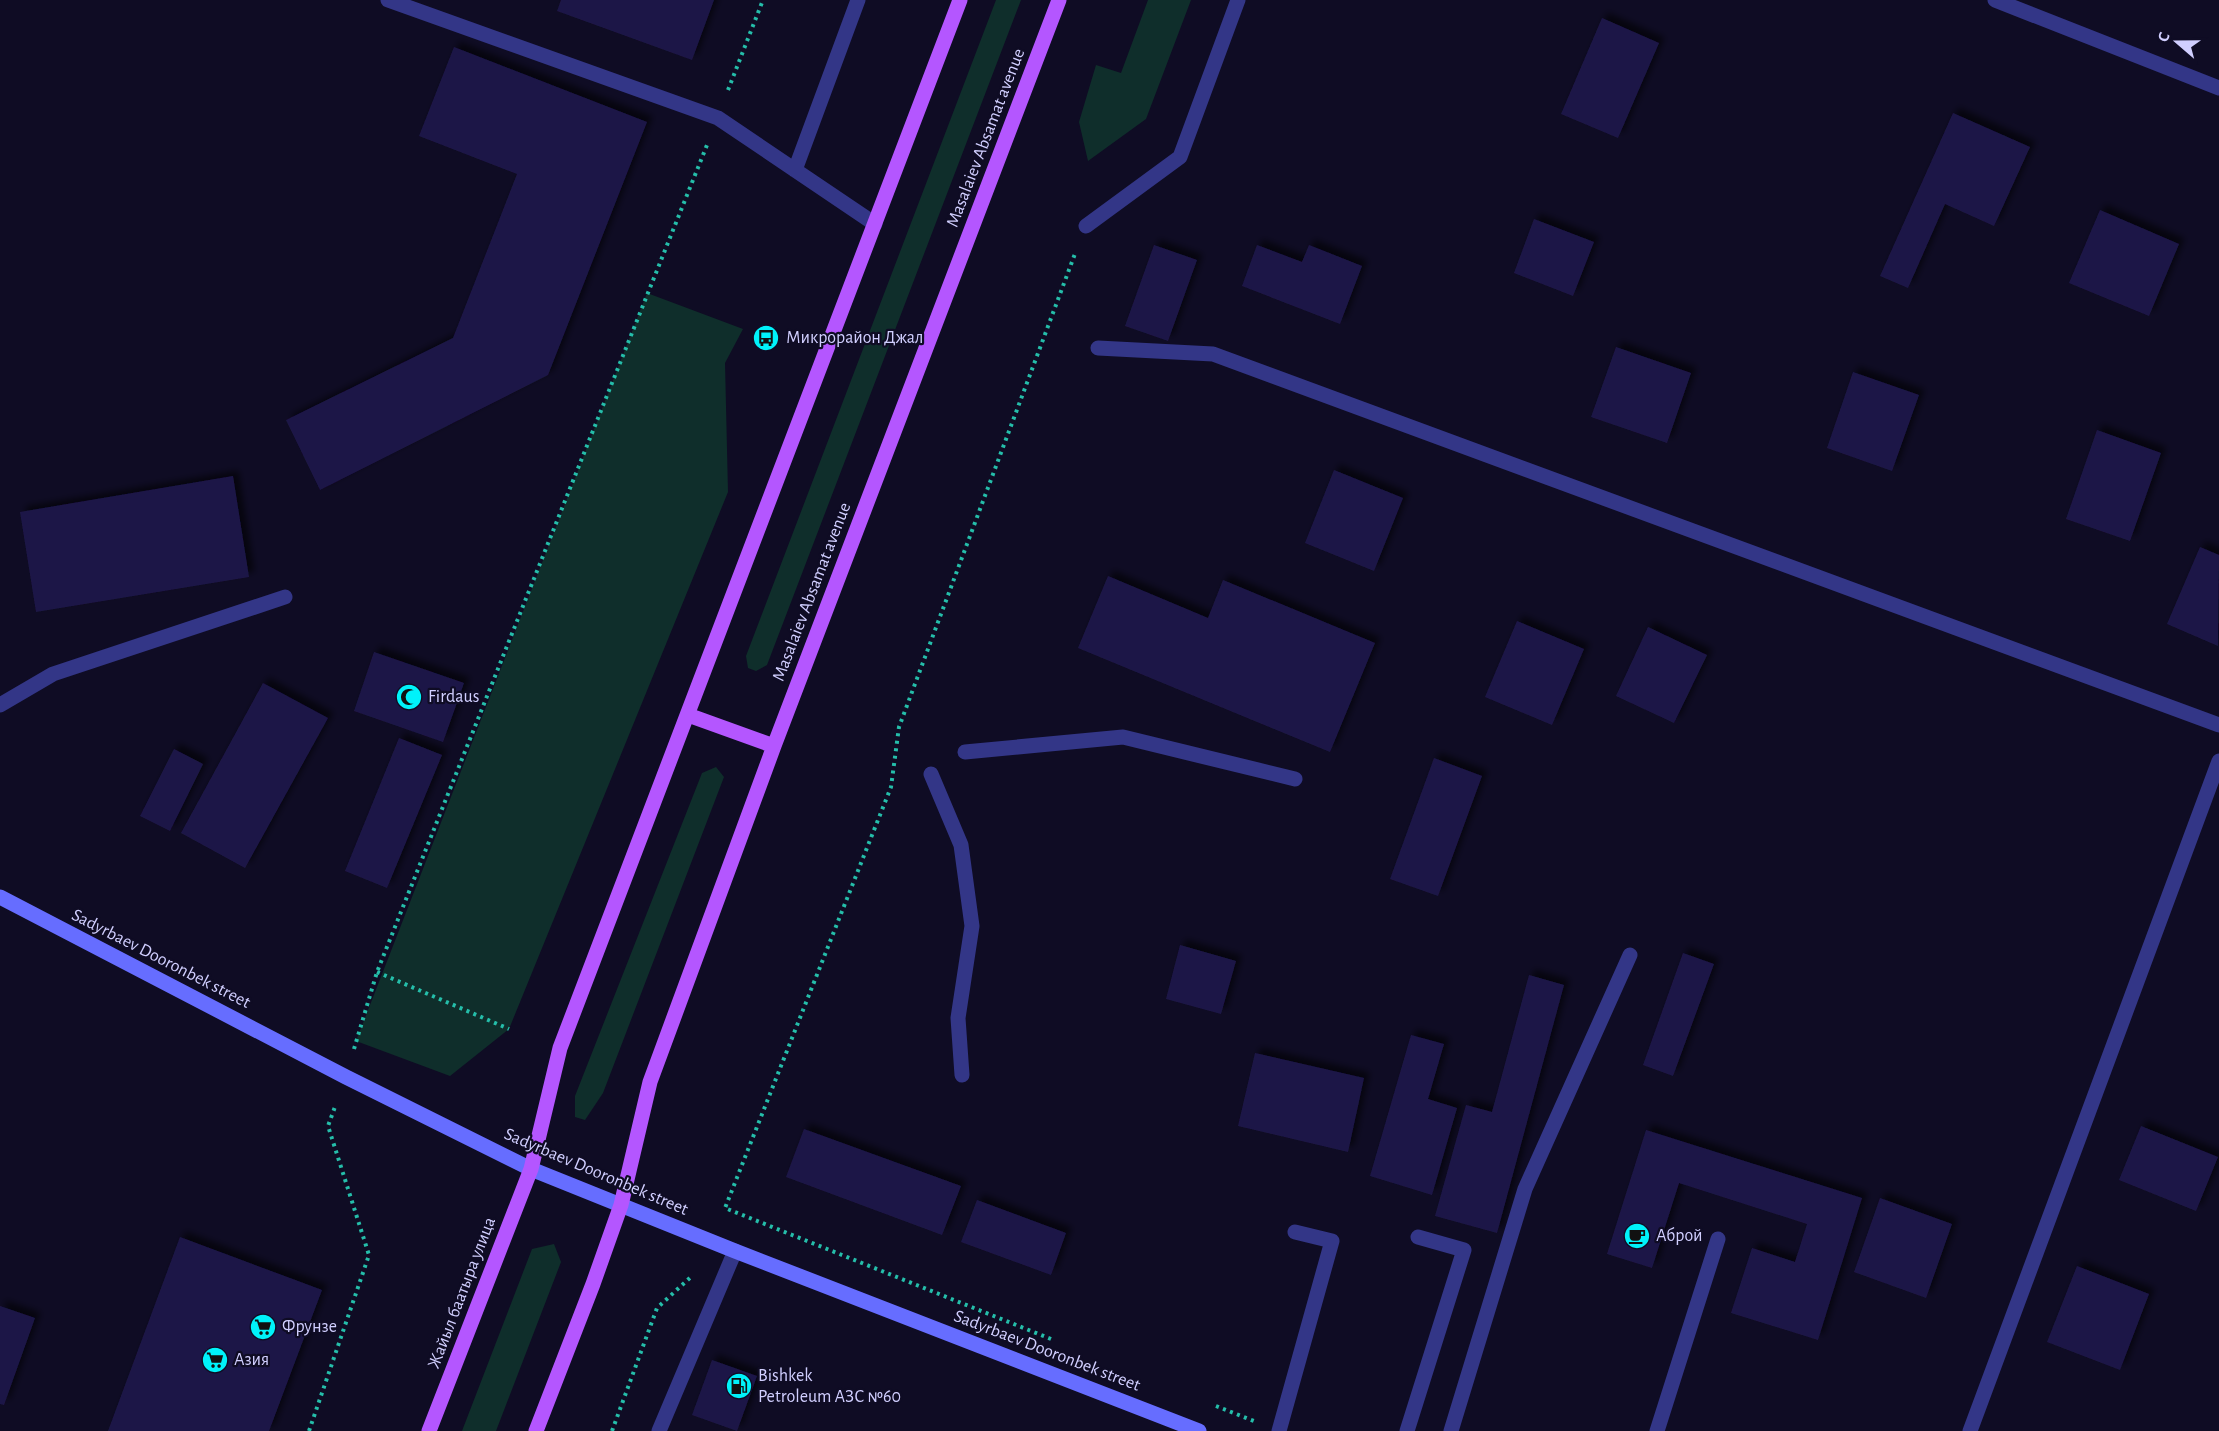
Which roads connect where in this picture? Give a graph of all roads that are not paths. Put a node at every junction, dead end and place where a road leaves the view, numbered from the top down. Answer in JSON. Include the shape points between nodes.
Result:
{"nodes":[{"id":1,"x":388,"y":0,"type":"edge"},
{"id":2,"x":858,"y":0,"type":"edge"},
{"id":3,"x":960,"y":0,"type":"edge"},
{"id":4,"x":1059,"y":0,"type":"edge"},
{"id":5,"x":1238,"y":0,"type":"edge"},
{"id":6,"x":1995,"y":0,"type":"edge"},
{"id":7,"x":2219,"y":88,"type":"edge"},
{"id":8,"x":795,"y":170,"type":"junction"},
{"id":9,"x":875,"y":224,"type":"junction"},
{"id":10,"x":1086,"y":226,"type":"road end"},
{"id":11,"x":1098,"y":348,"type":"dead end"},
{"id":12,"x":285,"y":597,"type":"dead end"},
{"id":13,"x":0,"y":705,"type":"edge"},
{"id":14,"x":687,"y":715,"type":"junction"},
{"id":15,"x":2219,"y":725,"type":"edge"},
{"id":16,"x":774,"y":746,"type":"junction"},
{"id":17,"x":965,"y":752,"type":"dead end"},
{"id":18,"x":2219,"y":761,"type":"edge"},
{"id":19,"x":931,"y":774,"type":"dead end"},
{"id":20,"x":1295,"y":779,"type":"dead end"},
{"id":21,"x":0,"y":897,"type":"edge"},
{"id":22,"x":1630,"y":955,"type":"dead end"},
{"id":23,"x":962,"y":1075,"type":"dead end"},
{"id":24,"x":531,"y":1169,"type":"junction"},
{"id":25,"x":621,"y":1205,"type":"junction"},
{"id":26,"x":1295,"y":1232,"type":"dead end"},
{"id":27,"x":1418,"y":1237,"type":"dead end"},
{"id":28,"x":1718,"y":1239,"type":"dead end"},
{"id":29,"x":735,"y":1251,"type":"junction"},
{"id":30,"x":429,"y":1431,"type":"edge"},
{"id":31,"x":536,"y":1431,"type":"edge"},
{"id":32,"x":659,"y":1431,"type":"edge"},
{"id":33,"x":1199,"y":1431,"type":"edge"},
{"id":34,"x":1279,"y":1431,"type":"edge"},
{"id":35,"x":1407,"y":1431,"type":"edge"},
{"id":36,"x":1451,"y":1431,"type":"edge"},
{"id":37,"x":1657,"y":1431,"type":"edge"},
{"id":38,"x":1970,"y":1431,"type":"edge"}],
"edges":[{"from":1,"to":8,"type":"street","via":[[717,118]]},
{"from":2,"to":8,"type":"street"},
{"from":3,"to":9,"type":"main road"},
{"from":4,"to":16,"type":"main road","name":"Masalaiev Absamat avenue"},
{"from":5,"to":10,"type":"street","via":[[1180,157]]},
{"from":6,"to":7,"type":"street"},
{"from":8,"to":9,"type":"street"},
{"from":9,"to":14,"type":"main road"},
{"from":11,"to":15,"type":"street","via":[[1213,354]]},
{"from":12,"to":13,"type":"street","via":[[53,674]]},
{"from":14,"to":16,"type":"main road"},
{"from":14,"to":24,"type":"main road","via":[[560,1048]]},
{"from":16,"to":25,"type":"main road","name":"Masalaiev Absamat avenue","via":[[650,1082]]},
{"from":17,"to":20,"type":"street","via":[[1123,737]]},
{"from":18,"to":38,"type":"street"},
{"from":19,"to":23,"type":"street","via":[[961,845],[972,926],[958,1018]]},
{"from":21,"to":24,"type":"main road","name":"Sadyrbaev Dooronbek street"},
{"from":22,"to":36,"type":"street","via":[[1525,1189]]},
{"from":24,"to":25,"type":"main road","name":"Sadyrbaev Dooronbek street"},
{"from":24,"to":30,"type":"main road","name":"Жайыл баатыра улица"},
{"from":25,"to":29,"type":"main road","name":"Sadyrbaev Dooronbek street"},
{"from":25,"to":31,"type":"main road"},
{"from":26,"to":34,"type":"street","via":[[1332,1241]]},
{"from":27,"to":35,"type":"street","via":[[1464,1250]]},
{"from":28,"to":37,"type":"street"},
{"from":29,"to":32,"type":"street"},
{"from":29,"to":33,"type":"main road","name":"Sadyrbaev Dooronbek street"}]}
